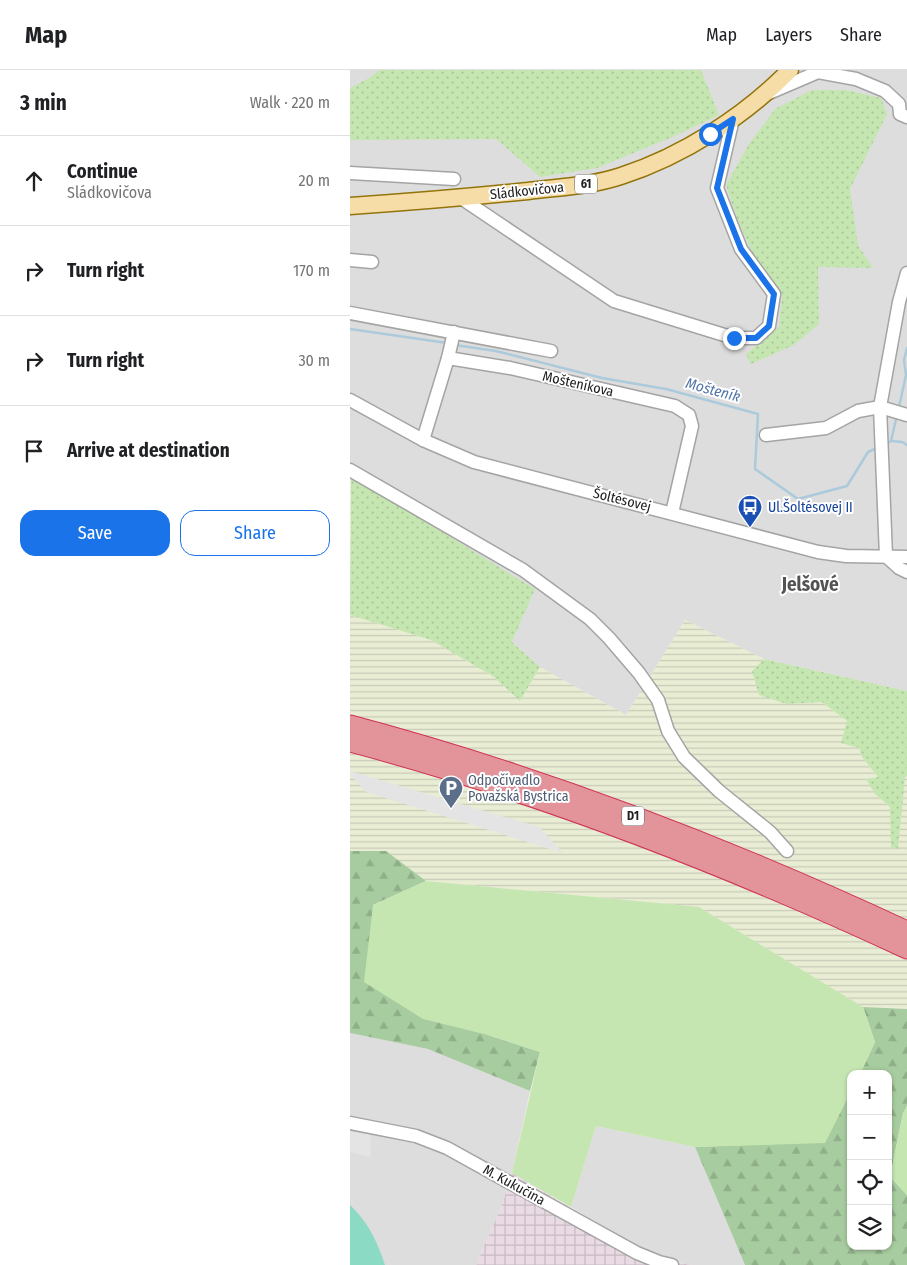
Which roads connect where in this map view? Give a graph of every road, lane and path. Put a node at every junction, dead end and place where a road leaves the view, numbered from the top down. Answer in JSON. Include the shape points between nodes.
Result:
{"nodes":[{"id":1,"x":790,"y":70,"type":"edge"},
{"id":2,"x":766,"y":94,"type":"junction"},
{"id":3,"x":907,"y":117,"type":"edge"},
{"id":4,"x":733,"y":119,"type":"junction"},
{"id":5,"x":350,"y":173,"type":"edge"},
{"id":6,"x":454,"y":179,"type":"dead end"},
{"id":7,"x":461,"y":198,"type":"junction"},
{"id":8,"x":350,"y":206,"type":"edge"},
{"id":9,"x":350,"y":260,"type":"edge"},
{"id":10,"x":372,"y":262,"type":"dead end"},
{"id":11,"x":907,"y":273,"type":"edge"},
{"id":12,"x":350,"y":313,"type":"edge"},
{"id":13,"x":451,"y":345,"type":"junction"},
{"id":14,"x":551,"y":351,"type":"dead end"},
{"id":15,"x":350,"y":400,"type":"edge"},
{"id":16,"x":880,"y":407,"type":"junction"},
{"id":17,"x":907,"y":415,"type":"edge"},
{"id":18,"x":766,"y":436,"type":"dead end"},
{"id":19,"x":423,"y":440,"type":"junction"},
{"id":20,"x":350,"y":470,"type":"edge"},
{"id":21,"x":672,"y":513,"type":"junction"},
{"id":22,"x":886,"y":556,"type":"junction"},
{"id":23,"x":907,"y":557,"type":"edge"},
{"id":24,"x":907,"y":572,"type":"edge"},
{"id":25,"x":350,"y":725,"type":"edge"},
{"id":26,"x":350,"y":742,"type":"edge"},
{"id":27,"x":787,"y":851,"type":"dead end"},
{"id":28,"x":907,"y":931,"type":"edge"},
{"id":29,"x":907,"y":949,"type":"edge"},
{"id":30,"x":350,"y":1123,"type":"edge"},
{"id":31,"x":672,"y":1265,"type":"edge"}],
"edges":[{"from":1,"to":2,"type":"main road","name":"Sládkovičova","number":"61"},
{"from":2,"to":3,"type":"street","via":[[818,72],[856,79],[885,91],[899,104],[900,114]]},
{"from":2,"to":4,"type":"main road","name":"Sládkovičova","number":"61"},
{"from":4,"to":7,"type":"main road","name":"Sládkovičova","number":"61","via":[[675,153],[620,177],[576,186]]},
{"from":4,"to":7,"type":"street","via":[[717,188],[741,249],[774,294],[769,326],[756,338],[734,338],[614,301]]},
{"from":5,"to":6,"type":"street"},
{"from":7,"to":8,"type":"main road","name":"Sládkovičova","number":"61"},
{"from":9,"to":10,"type":"street"},
{"from":11,"to":16,"type":"street"},
{"from":12,"to":13,"type":"street","name":"Mošteníkova"},
{"from":13,"to":14,"type":"street","name":"Mošteníkova"},
{"from":13,"to":19,"type":"street"},
{"from":13,"to":21,"type":"street","name":"Mošteníkova","via":[[510,368],[676,406],[690,415],[692,426]]},
{"from":15,"to":19,"type":"street","name":"Šoltésovej"},
{"from":16,"to":17,"type":"street"},
{"from":16,"to":18,"type":"street","via":[[858,411],[826,428]]},
{"from":16,"to":22,"type":"street"},
{"from":19,"to":21,"type":"street","name":"Šoltésovej","via":[[474,462]]},
{"from":20,"to":27,"type":"street","via":[[523,570],[590,620],[639,673],[658,700],[668,732],[684,757],[719,791],[770,832]]},
{"from":21,"to":22,"type":"street","name":"Šoltésovej","via":[[818,552]]},
{"from":22,"to":23,"type":"street","name":"Šoltésovej"},
{"from":22,"to":24,"type":"street"},
{"from":25,"to":28,"type":"highway","number":"D1","via":[[443,751],[626,813],[789,878]]},
{"from":26,"to":29,"type":"highway","number":"D1","via":[[504,788],[631,832],[782,893]]},
{"from":30,"to":31,"type":"street","name":"M. Kukučína","via":[[416,1136],[447,1148],[637,1253]]}]}
